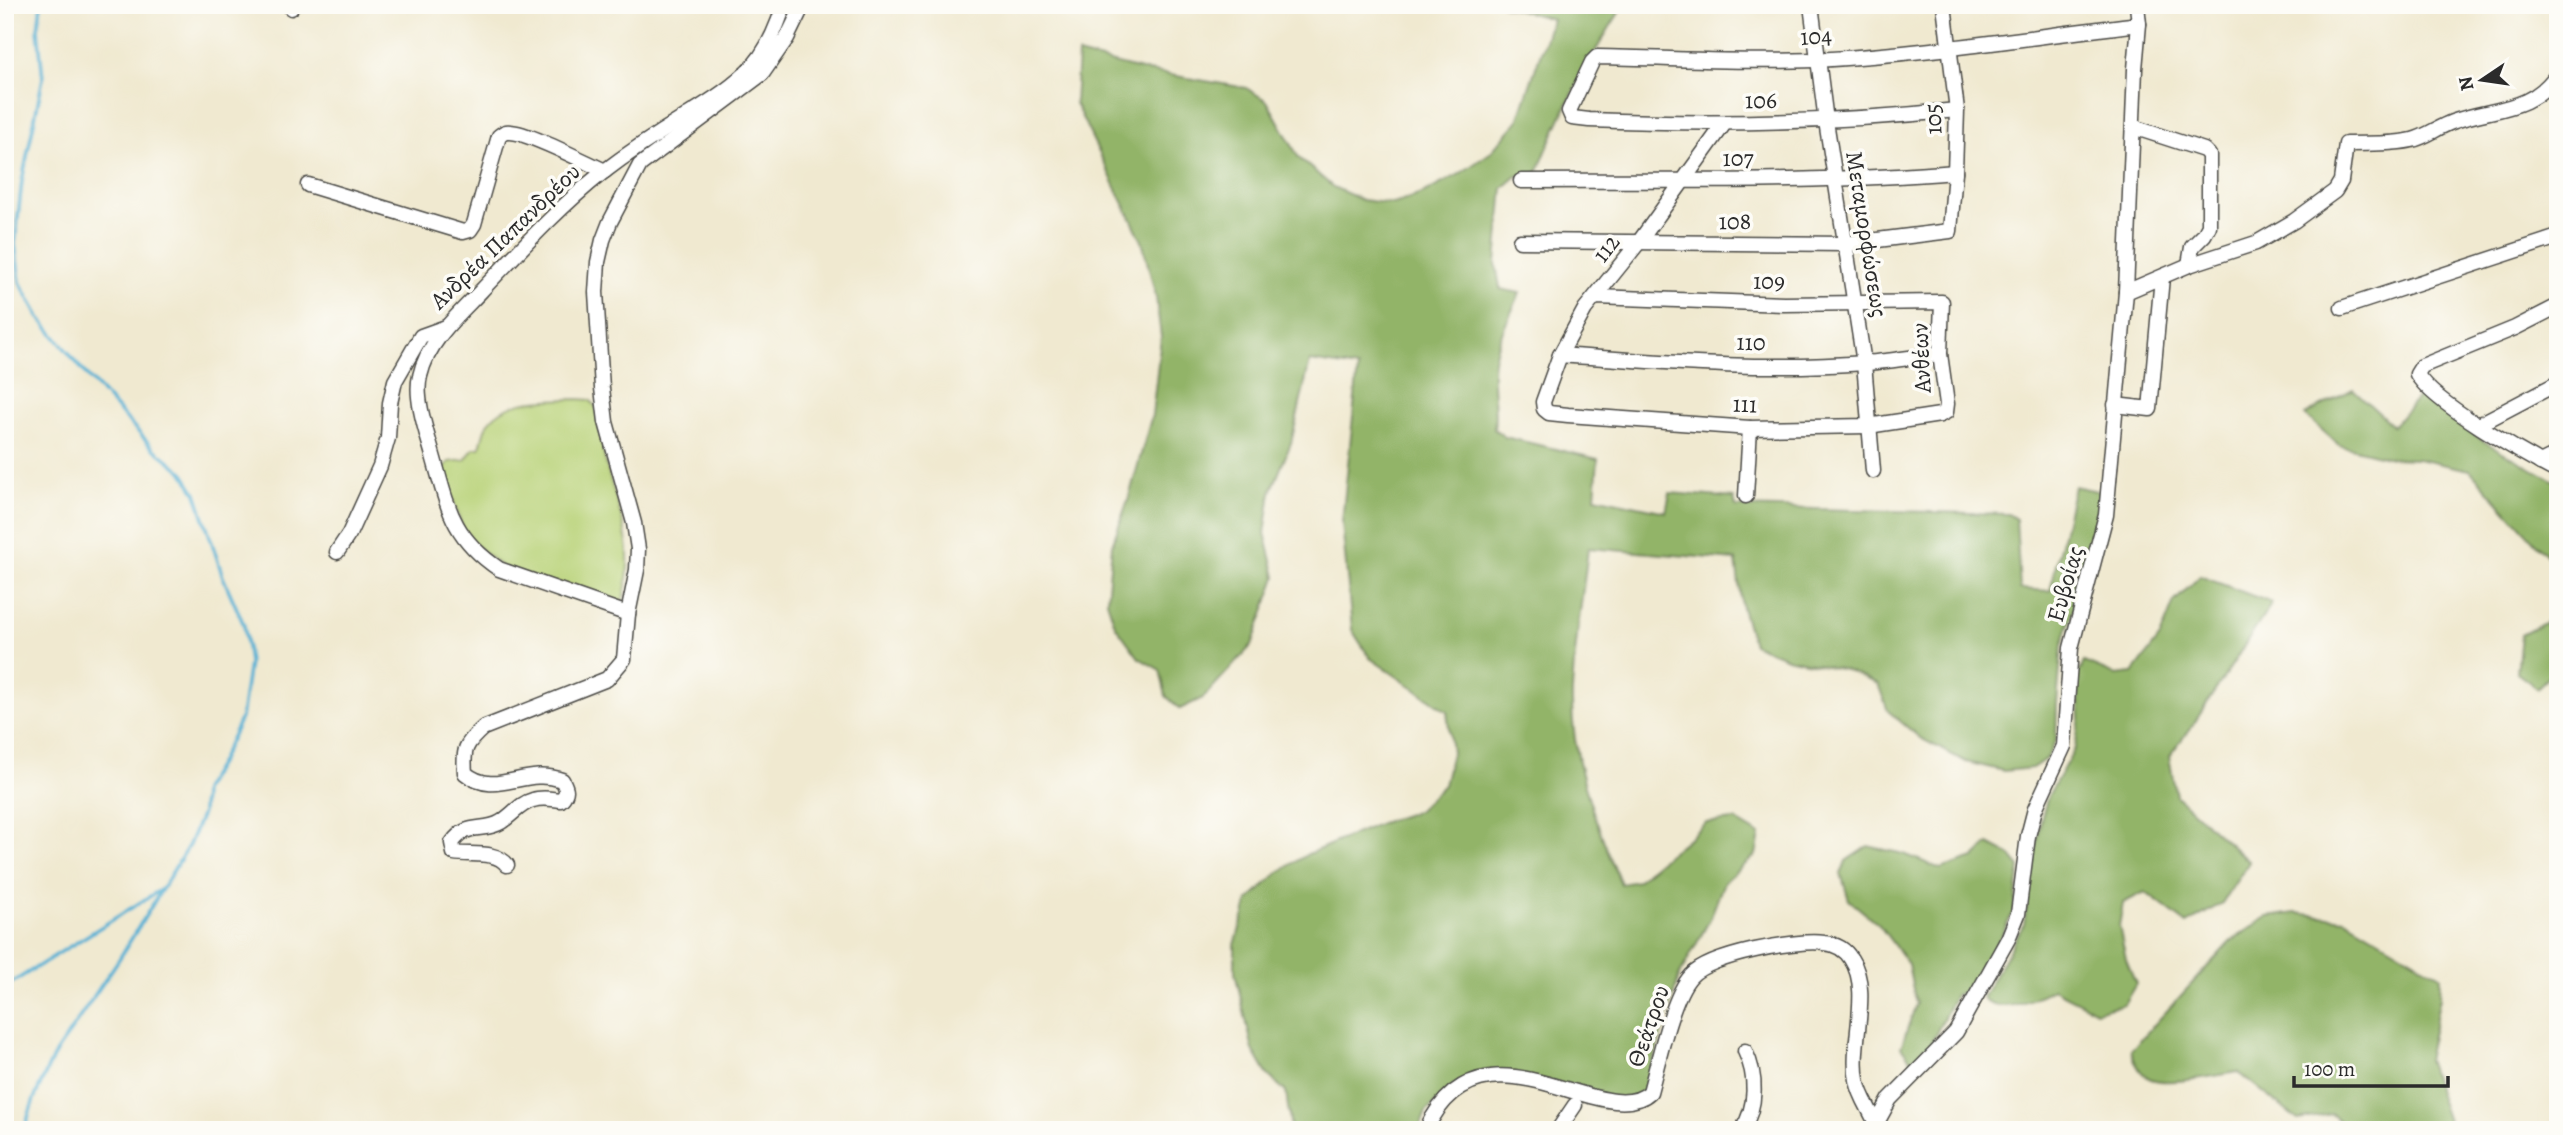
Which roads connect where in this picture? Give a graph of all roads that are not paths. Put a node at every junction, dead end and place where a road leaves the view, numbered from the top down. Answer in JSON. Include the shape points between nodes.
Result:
{"nodes":[{"id":1,"x":784,"y":5,"type":"edge"},
{"id":2,"x":803,"y":5,"type":"edge"},
{"id":3,"x":1811,"y":5,"type":"edge"},
{"id":4,"x":1944,"y":5,"type":"edge"},
{"id":5,"x":2137,"y":5,"type":"edge"},
{"id":6,"x":2139,"y":24,"type":"junction"},
{"id":7,"x":1950,"y":48,"type":"junction"},
{"id":8,"x":1818,"y":60,"type":"junction"},
{"id":9,"x":2558,"y":73,"type":"edge"},
{"id":10,"x":1957,"y":110,"type":"junction"},
{"id":11,"x":1569,"y":111,"type":"joint"},
{"id":12,"x":1826,"y":121,"type":"junction"},
{"id":13,"x":1724,"y":124,"type":"junction"},
{"id":14,"x":2133,"y":127,"type":"junction"},
{"id":15,"x":606,"y":171,"type":"junction"},
{"id":16,"x":1955,"y":172,"type":"junction"},
{"id":17,"x":1835,"y":177,"type":"junction"},
{"id":18,"x":1684,"y":180,"type":"junction"},
{"id":19,"x":1521,"y":181,"type":"dead end"},
{"id":20,"x":308,"y":185,"type":"dead end"},
{"id":21,"x":1950,"y":232,"type":"joint"},
{"id":22,"x":2558,"y":237,"type":"edge"},
{"id":23,"x":1520,"y":241,"type":"dead end"},
{"id":24,"x":1639,"y":242,"type":"junction"},
{"id":25,"x":1845,"y":244,"type":"junction"},
{"id":26,"x":2189,"y":265,"type":"junction"},
{"id":27,"x":2162,"y":277,"type":"junction"},
{"id":28,"x":2126,"y":292,"type":"junction"},
{"id":29,"x":1596,"y":297,"type":"junction"},
{"id":30,"x":1856,"y":302,"type":"junction"},
{"id":31,"x":1942,"y":302,"type":"joint"},
{"id":32,"x":2558,"y":306,"type":"edge"},
{"id":33,"x":2342,"y":308,"type":"dead end"},
{"id":34,"x":446,"y":327,"type":"junction"},
{"id":35,"x":1940,"y":354,"type":"junction"},
{"id":36,"x":1560,"y":355,"type":"junction"},
{"id":37,"x":1864,"y":363,"type":"junction"},
{"id":38,"x":2558,"y":383,"type":"edge"},
{"id":39,"x":2115,"y":405,"type":"junction"},
{"id":40,"x":1543,"y":409,"type":"joint"},
{"id":41,"x":1945,"y":412,"type":"joint"},
{"id":42,"x":2478,"y":425,"type":"junction"},
{"id":43,"x":1868,"y":426,"type":"junction"},
{"id":44,"x":1750,"y":428,"type":"junction"},
{"id":45,"x":2558,"y":454,"type":"edge"},
{"id":46,"x":2540,"y":463,"type":"junction"},
{"id":47,"x":1873,"y":471,"type":"dead end"},
{"id":48,"x":2558,"y":472,"type":"edge"},
{"id":49,"x":1746,"y":496,"type":"dead end"},
{"id":50,"x":337,"y":552,"type":"dead end"},
{"id":51,"x":628,"y":614,"type":"junction"},
{"id":52,"x":507,"y":865,"type":"dead end"},
{"id":53,"x":1745,"y":1051,"type":"dead end"},
{"id":54,"x":1575,"y":1105,"type":"junction"},
{"id":55,"x":1876,"y":1128,"type":"edge"},
{"id":56,"x":1426,"y":1130,"type":"edge"},
{"id":57,"x":1558,"y":1130,"type":"edge"},
{"id":58,"x":1742,"y":1130,"type":"edge"}],
"edges":[{"from":1,"to":15,"type":"street","name":"Ανδρέα Παπανδρέου","via":[[771,41],[745,74]]},
{"from":2,"to":51,"type":"street","via":[[762,74],[640,164],[603,240],[596,292],[602,388],[606,422],[638,549]]},
{"from":3,"to":8,"type":"street","name":"Μεταμορφώσεως"},
{"from":4,"to":7,"type":"street","name":"105"},
{"from":5,"to":6,"type":"street","name":"Ευβοίας"},
{"from":6,"to":7,"type":"street","name":"104"},
{"from":6,"to":14,"type":"street","name":"Ευβοίας"},
{"from":7,"to":8,"type":"street","name":"104"},
{"from":7,"to":10,"type":"street","name":"105"},
{"from":8,"to":11,"type":"street","name":"104","via":[[1597,57]]},
{"from":8,"to":12,"type":"street","name":"Μεταμορφώσεως"},
{"from":9,"to":26,"type":"street","via":[[2534,98],[2455,121],[2414,140],[2346,144],[2341,181],[2326,199],[2256,243]]},
{"from":10,"to":12,"type":"street","name":"106"},
{"from":10,"to":16,"type":"street","name":"105"},
{"from":11,"to":13,"type":"street","name":"106","via":[[1572,118],[1589,120]]},
{"from":12,"to":13,"type":"street","name":"106"},
{"from":12,"to":17,"type":"street","name":"Μεταμορφώσεως"},
{"from":13,"to":18,"type":"street","name":"112"},
{"from":14,"to":26,"type":"street","via":[[2209,155],[2209,226],[2192,247]]},
{"from":14,"to":28,"type":"street","name":"Ευβοίας"},
{"from":15,"to":20,"type":"street","via":[[505,132],[499,136],[474,224],[463,232]]},
{"from":15,"to":34,"type":"street","name":"Ανδρέα Παπανδρέου","via":[[544,226]]},
{"from":16,"to":17,"type":"street","name":"107"},
{"from":16,"to":21,"type":"street","name":"105"},
{"from":17,"to":18,"type":"street","name":"107"},
{"from":17,"to":25,"type":"street","name":"Μεταμορφώσεως"},
{"from":18,"to":19,"type":"street","name":"107"},
{"from":18,"to":24,"type":"street","name":"112"},
{"from":21,"to":25,"type":"street","name":"108"},
{"from":22,"to":33,"type":"street"},
{"from":23,"to":24,"type":"street","name":"108"},
{"from":24,"to":25,"type":"street","name":"108"},
{"from":24,"to":29,"type":"street","name":"112"},
{"from":25,"to":30,"type":"street","name":"Μεταμορφώσεως"},
{"from":26,"to":27,"type":"street"},
{"from":27,"to":28,"type":"street"},
{"from":27,"to":39,"type":"street","via":[[2150,410]]},
{"from":28,"to":39,"type":"street","name":"Ευβοίας"},
{"from":29,"to":30,"type":"street","name":"109","via":[[1706,303]]},
{"from":29,"to":36,"type":"street","name":"112"},
{"from":30,"to":31,"type":"street","name":"109"},
{"from":30,"to":37,"type":"street","name":"Μεταμορφώσεως"},
{"from":31,"to":35,"type":"street","name":"Ανθέων"},
{"from":32,"to":42,"type":"street","via":[[2419,368],[2417,374],[2425,387]]},
{"from":34,"to":50,"type":"street","name":"Ανδρέα Παπανδρέου","via":[[421,336],[395,381],[380,466]]},
{"from":34,"to":51,"type":"street","via":[[427,354],[419,379],[421,407],[454,522],[465,541],[499,569]]},
{"from":35,"to":37,"type":"street","name":"110"},
{"from":35,"to":41,"type":"street","name":"Ανθέων"},
{"from":36,"to":37,"type":"street","name":"110","via":[[1788,366]]},
{"from":36,"to":40,"type":"street","name":"112"},
{"from":37,"to":43,"type":"street","name":"Μεταμορφώσεως"},
{"from":38,"to":42,"type":"street"},
{"from":39,"to":55,"type":"street","name":"Ευβοίας","via":[[2105,528],[2071,648],[2064,746],[2035,809],[2018,914],[1956,1032],[1899,1088]]},
{"from":40,"to":44,"type":"street","name":"111","via":[[1567,415]]},
{"from":41,"to":43,"type":"street","name":"111"},
{"from":42,"to":46,"type":"street"},
{"from":43,"to":44,"type":"street","name":"111"},
{"from":43,"to":47,"type":"street","name":"Μεταμορφώσεως"},
{"from":44,"to":49,"type":"street"},
{"from":45,"to":46,"type":"street"},
{"from":46,"to":48,"type":"street"},
{"from":51,"to":52,"type":"street","via":[[624,659],[607,679],[483,728],[469,741],[464,754],[466,773],[476,782],[489,785],[533,775],[562,780],[567,788],[561,800],[529,800],[499,823],[469,829],[453,843],[454,853],[491,855]]},
{"from":53,"to":58,"type":"street","via":[[1754,1080]]},
{"from":54,"to":55,"type":"street","name":"Θεάτρου","via":[[1620,1113],[1634,1110],[1644,1101],[1678,1001],[1692,975],[1748,951],[1818,943],[1840,947],[1856,971],[1857,1081]]},
{"from":54,"to":56,"type":"street","name":"Θεάτρου","via":[[1517,1085],[1487,1082],[1456,1092],[1433,1115]]},
{"from":54,"to":57,"type":"street"}]}
